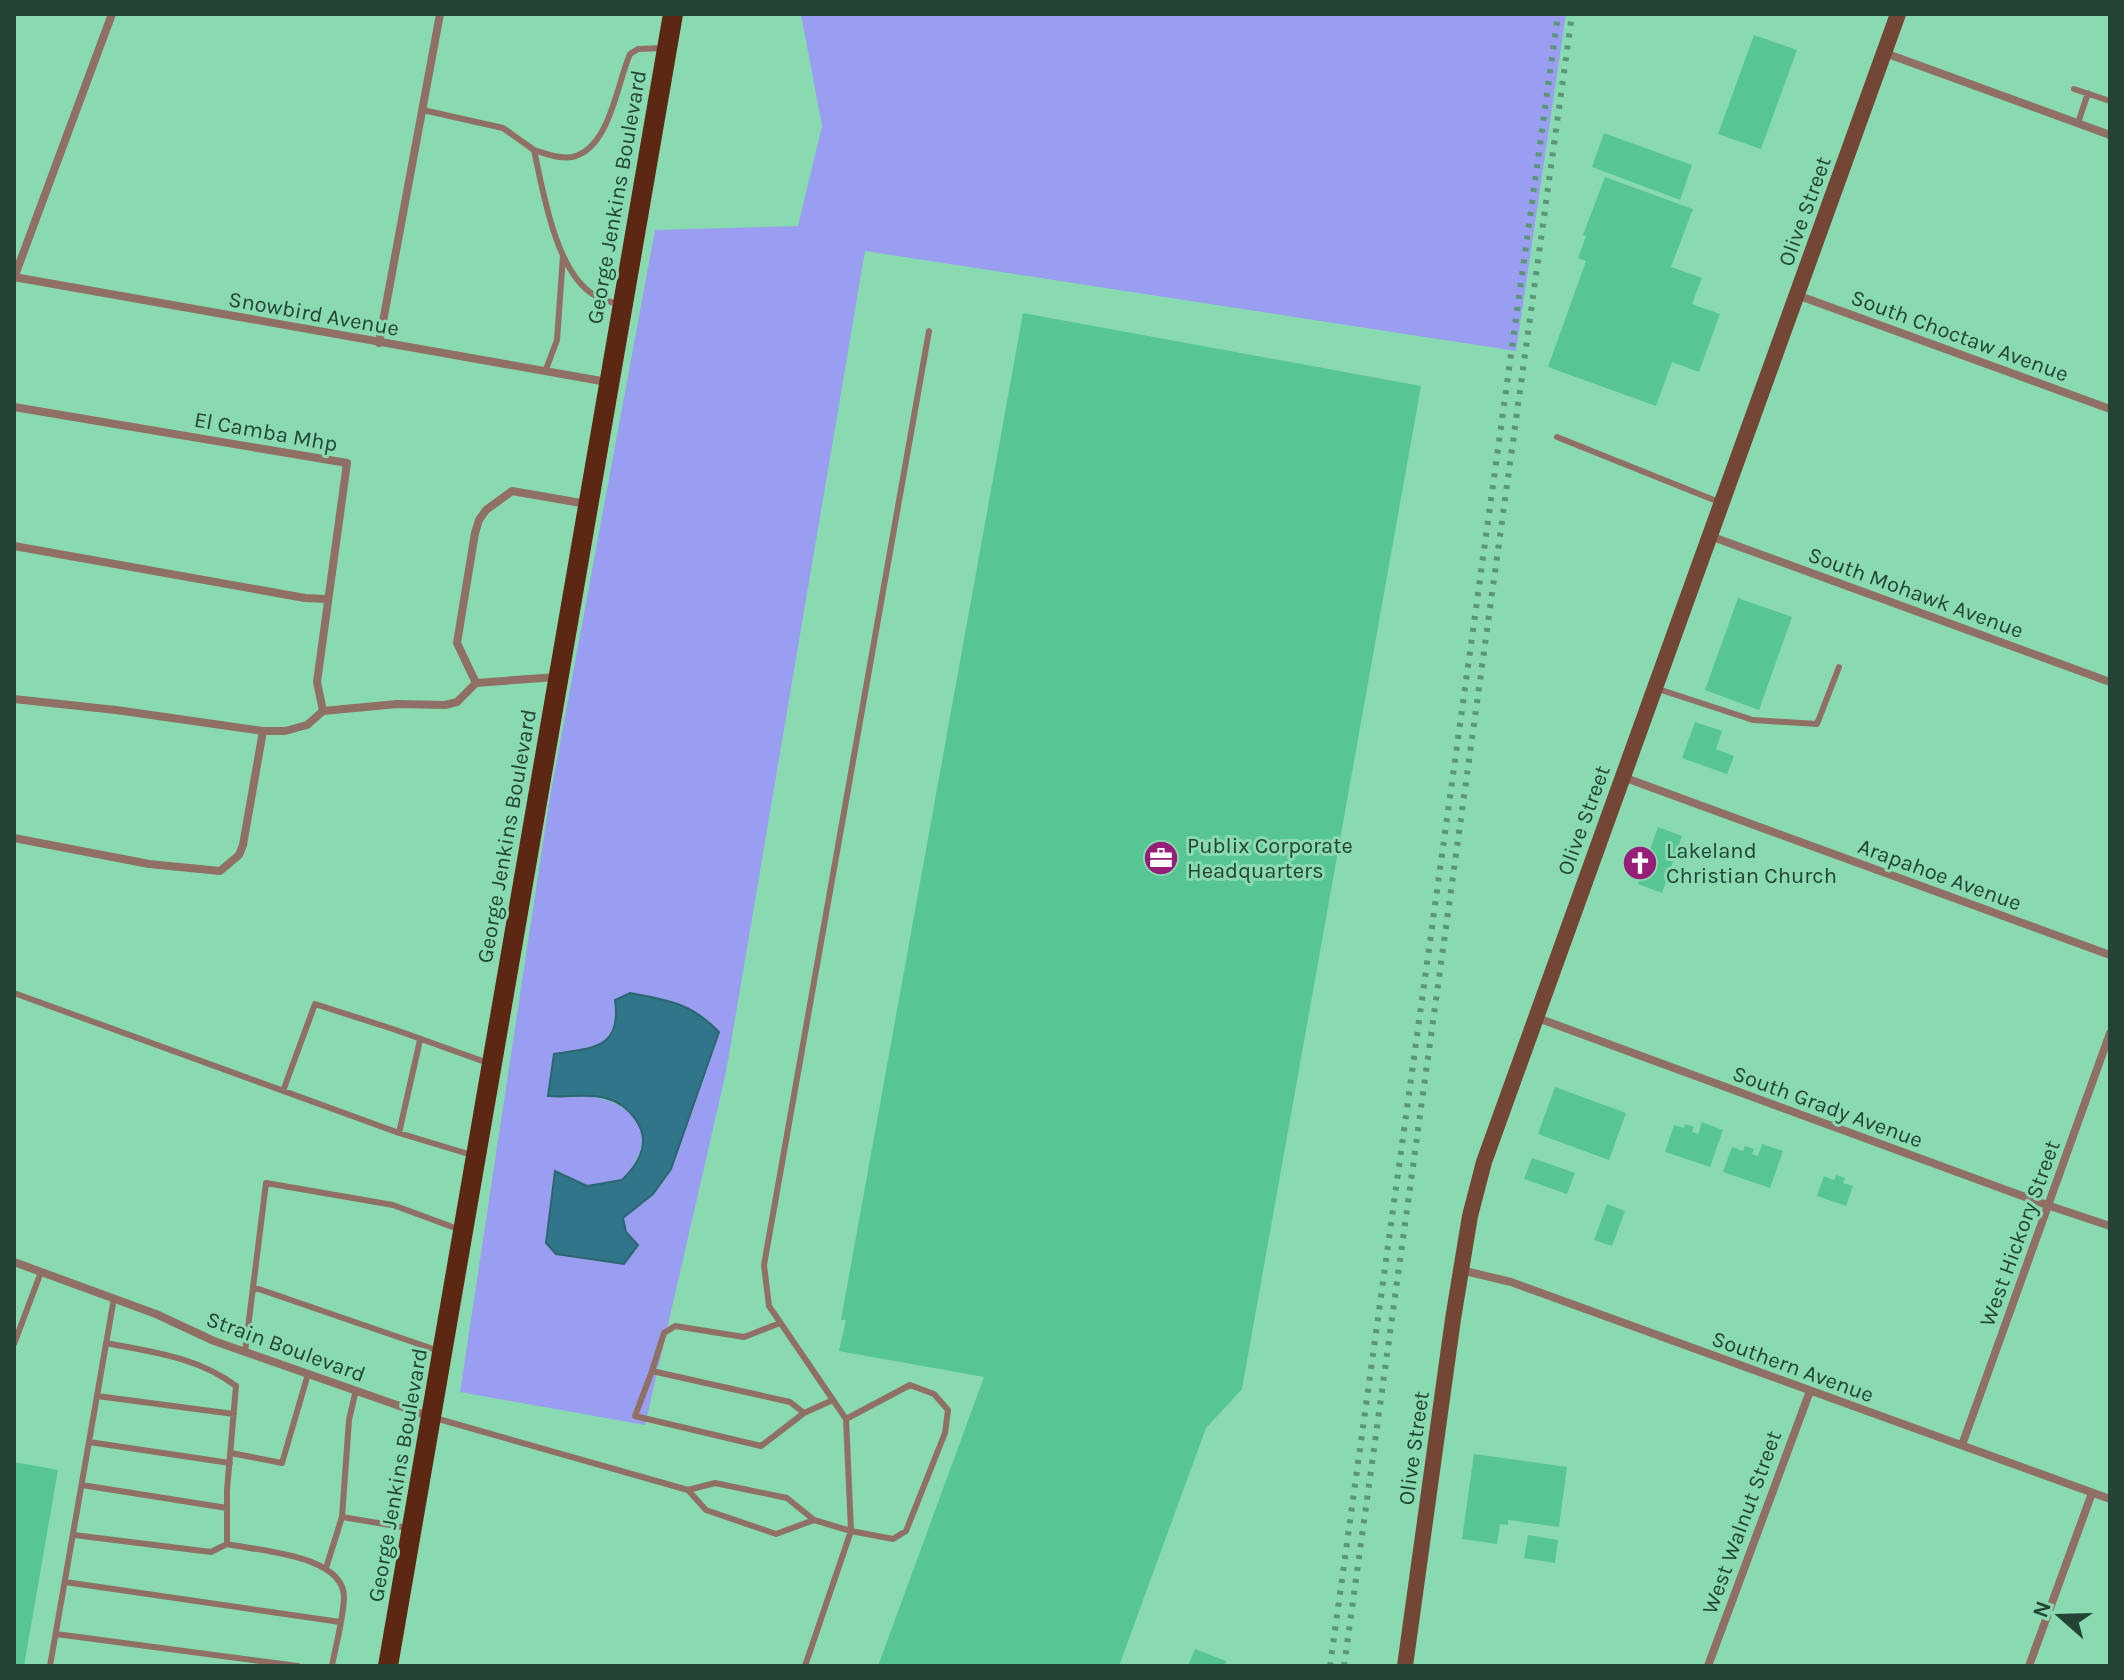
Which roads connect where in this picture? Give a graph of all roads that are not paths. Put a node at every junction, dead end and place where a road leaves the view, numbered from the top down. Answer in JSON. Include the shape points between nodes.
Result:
{"nodes":[{"id":1,"x":112,"y":14,"type":"edge"},
{"id":2,"x":440,"y":14,"type":"edge"},
{"id":3,"x":673,"y":14,"type":"edge"},
{"id":4,"x":1898,"y":14,"type":"edge"},
{"id":5,"x":667,"y":47,"type":"junction"},
{"id":6,"x":1884,"y":52,"type":"junction"},
{"id":7,"x":2074,"y":89,"type":"dead end"},
{"id":8,"x":2088,"y":93,"type":"junction"},
{"id":9,"x":2110,"y":101,"type":"edge"},
{"id":10,"x":423,"y":110,"type":"junction"},
{"id":11,"x":2078,"y":123,"type":"junction"},
{"id":12,"x":2110,"y":135,"type":"edge"},
{"id":13,"x":534,"y":150,"type":"junction"},
{"id":14,"x":563,"y":252,"type":"junction"},
{"id":15,"x":14,"y":277,"type":"edge"},
{"id":16,"x":1797,"y":295,"type":"junction"},
{"id":17,"x":622,"y":305,"type":"junction"},
{"id":18,"x":929,"y":331,"type":"dead end"},
{"id":19,"x":379,"y":343,"type":"junction"},
{"id":20,"x":545,"y":372,"type":"junction"},
{"id":21,"x":608,"y":382,"type":"junction"},
{"id":22,"x":14,"y":407,"type":"edge"},
{"id":23,"x":2110,"y":409,"type":"edge"},
{"id":24,"x":1557,"y":437,"type":"dead end"},
{"id":25,"x":587,"y":504,"type":"junction"},
{"id":26,"x":1722,"y":504,"type":"junction"},
{"id":27,"x":1710,"y":536,"type":"junction"},
{"id":28,"x":14,"y":546,"type":"edge"},
{"id":29,"x":327,"y":599,"type":"junction"},
{"id":30,"x":1839,"y":667,"type":"dead end"},
{"id":31,"x":557,"y":677,"type":"junction"},
{"id":32,"x":2110,"y":682,"type":"edge"},
{"id":33,"x":476,"y":683,"type":"junction"},
{"id":34,"x":1655,"y":688,"type":"junction"},
{"id":35,"x":14,"y":699,"type":"edge"},
{"id":36,"x":323,"y":711,"type":"junction"},
{"id":37,"x":263,"y":731,"type":"junction"},
{"id":38,"x":1622,"y":777,"type":"junction"},
{"id":39,"x":14,"y":838,"type":"edge"},
{"id":40,"x":2110,"y":955,"type":"edge"},
{"id":41,"x":14,"y":993,"type":"edge"},
{"id":42,"x":1535,"y":1017,"type":"junction"},
{"id":43,"x":2110,"y":1033,"type":"edge"},
{"id":44,"x":420,"y":1040,"type":"junction"},
{"id":45,"x":491,"y":1064,"type":"junction"},
{"id":46,"x":283,"y":1091,"type":"junction"},
{"id":47,"x":399,"y":1133,"type":"junction"},
{"id":48,"x":476,"y":1156,"type":"junction"},
{"id":49,"x":2047,"y":1205,"type":"junction"},
{"id":50,"x":2110,"y":1226,"type":"edge"},
{"id":51,"x":463,"y":1231,"type":"junction"},
{"id":52,"x":14,"y":1262,"type":"edge"},
{"id":53,"x":1461,"y":1270,"type":"junction"},
{"id":54,"x":41,"y":1272,"type":"junction"},
{"id":55,"x":253,"y":1287,"type":"junction"},
{"id":56,"x":114,"y":1298,"type":"junction"},
{"id":57,"x":780,"y":1323,"type":"junction"},
{"id":58,"x":106,"y":1343,"type":"junction"},
{"id":59,"x":14,"y":1344,"type":"edge"},
{"id":60,"x":245,"y":1352,"type":"junction"},
{"id":61,"x":442,"y":1352,"type":"junction"},
{"id":62,"x":652,"y":1371,"type":"junction"},
{"id":63,"x":308,"y":1374,"type":"junction"},
{"id":64,"x":356,"y":1390,"type":"junction"},
{"id":65,"x":1810,"y":1391,"type":"junction"},
{"id":66,"x":97,"y":1396,"type":"junction"},
{"id":67,"x":833,"y":1400,"type":"junction"},
{"id":68,"x":804,"y":1413,"type":"junction"},
{"id":69,"x":234,"y":1414,"type":"junction"},
{"id":70,"x":432,"y":1417,"type":"junction"},
{"id":71,"x":846,"y":1419,"type":"junction"},
{"id":72,"x":89,"y":1442,"type":"junction"},
{"id":73,"x":1962,"y":1445,"type":"junction"},
{"id":74,"x":231,"y":1453,"type":"junction"},
{"id":75,"x":230,"y":1463,"type":"junction"},
{"id":76,"x":82,"y":1485,"type":"junction"},
{"id":77,"x":688,"y":1490,"type":"junction"},
{"id":78,"x":2092,"y":1493,"type":"junction"},
{"id":79,"x":2110,"y":1499,"type":"edge"},
{"id":80,"x":227,"y":1508,"type":"junction"},
{"id":81,"x":342,"y":1517,"type":"junction"},
{"id":82,"x":814,"y":1520,"type":"junction"},
{"id":83,"x":412,"y":1529,"type":"junction"},
{"id":84,"x":851,"y":1531,"type":"junction"},
{"id":85,"x":74,"y":1535,"type":"junction"},
{"id":86,"x":227,"y":1544,"type":"junction"},
{"id":87,"x":326,"y":1568,"type":"junction"},
{"id":88,"x":65,"y":1582,"type":"junction"},
{"id":89,"x":340,"y":1622,"type":"junction"},
{"id":90,"x":56,"y":1634,"type":"junction"},
{"id":91,"x":50,"y":1666,"type":"edge"},
{"id":92,"x":298,"y":1666,"type":"edge"},
{"id":93,"x":332,"y":1666,"type":"edge"},
{"id":94,"x":388,"y":1666,"type":"edge"},
{"id":95,"x":805,"y":1666,"type":"edge"},
{"id":96,"x":1405,"y":1666,"type":"edge"},
{"id":97,"x":1708,"y":1666,"type":"edge"},
{"id":98,"x":2029,"y":1666,"type":"edge"}],
"edges":[{"from":1,"to":15,"type":"street"},
{"from":2,"to":10,"type":"street"},
{"from":3,"to":5,"type":"main road","name":"George Jenkins Boulevard"},
{"from":4,"to":6,"type":"main road","name":"Olive Street"},
{"from":5,"to":13,"type":"lane","via":[[630,54],[608,119],[585,152],[571,157]]},
{"from":5,"to":17,"type":"main road","name":"George Jenkins Boulevard"},
{"from":6,"to":11,"type":"street"},
{"from":6,"to":16,"type":"main road","name":"Olive Street"},
{"from":7,"to":8,"type":"lane"},
{"from":8,"to":9,"type":"lane"},
{"from":8,"to":11,"type":"lane"},
{"from":10,"to":13,"type":"lane","via":[[503,128]]},
{"from":10,"to":19,"type":"street"},
{"from":11,"to":12,"type":"street"},
{"from":13,"to":14,"type":"lane","via":[[547,211]]},
{"from":14,"to":17,"type":"lane","via":[[578,280],[595,296]]},
{"from":14,"to":20,"type":"lane","via":[[557,340]]},
{"from":15,"to":19,"type":"street","name":"Snowbird Avenue"},
{"from":16,"to":23,"type":"street","name":"South Choctaw Avenue"},
{"from":16,"to":26,"type":"main road","name":"Olive Street"},
{"from":17,"to":21,"type":"main road","name":"George Jenkins Boulevard"},
{"from":18,"to":57,"type":"lane","via":[[764,1265],[769,1306]]},
{"from":19,"to":20,"type":"street","name":"Snowbird Avenue"},
{"from":20,"to":21,"type":"street","name":"Snowbird Avenue"},
{"from":21,"to":25,"type":"main road","name":"George Jenkins Boulevard"},
{"from":22,"to":29,"type":"street","name":"El Camba Mhp","via":[[347,463]]},
{"from":24,"to":26,"type":"lane"},
{"from":25,"to":31,"type":"main road","name":"George Jenkins Boulevard"},
{"from":25,"to":33,"type":"street","via":[[512,491],[479,520],[457,643]]},
{"from":26,"to":27,"type":"main road","name":"Olive Street"},
{"from":27,"to":32,"type":"street","name":"South Mohawk Avenue"},
{"from":27,"to":34,"type":"main road","name":"Olive Street"},
{"from":28,"to":29,"type":"street"},
{"from":29,"to":36,"type":"street","via":[[317,682]]},
{"from":30,"to":34,"type":"lane","via":[[1817,724],[1753,720]]},
{"from":31,"to":33,"type":"street"},
{"from":31,"to":45,"type":"main road","name":"George Jenkins Boulevard"},
{"from":33,"to":36,"type":"street","via":[[457,702],[445,705]]},
{"from":34,"to":38,"type":"main road","name":"Olive Street"},
{"from":35,"to":37,"type":"street"},
{"from":36,"to":37,"type":"street","via":[[307,725]]},
{"from":37,"to":39,"type":"street","via":[[243,845],[220,871],[149,864]]},
{"from":38,"to":40,"type":"street","name":"Arapahoe Avenue"},
{"from":38,"to":42,"type":"main road","name":"Olive Street"},
{"from":41,"to":46,"type":"lane"},
{"from":42,"to":49,"type":"street","name":"South Grady Avenue"},
{"from":42,"to":53,"type":"main road","name":"Olive Street","via":[[1484,1162]]},
{"from":43,"to":49,"type":"street","name":"West Hickory Street"},
{"from":44,"to":45,"type":"lane"},
{"from":44,"to":46,"type":"lane","via":[[315,1004]]},
{"from":44,"to":47,"type":"lane"},
{"from":45,"to":48,"type":"main road","name":"George Jenkins Boulevard"},
{"from":46,"to":47,"type":"lane"},
{"from":47,"to":48,"type":"lane"},
{"from":48,"to":51,"type":"main road","name":"George Jenkins Boulevard"},
{"from":49,"to":50,"type":"street","name":"South Grady Avenue"},
{"from":49,"to":73,"type":"street","name":"West Hickory Street"},
{"from":51,"to":55,"type":"lane","via":[[393,1205],[266,1183]]},
{"from":51,"to":61,"type":"main road","name":"George Jenkins Boulevard"},
{"from":52,"to":54,"type":"street","name":"Strain Boulevard"},
{"from":53,"to":65,"type":"street","name":"Southern Avenue","via":[[1511,1282]]},
{"from":53,"to":96,"type":"main road","name":"Olive Street"},
{"from":54,"to":56,"type":"street","name":"Strain Boulevard"},
{"from":54,"to":59,"type":"lane"},
{"from":55,"to":60,"type":"lane"},
{"from":55,"to":61,"type":"lane"},
{"from":56,"to":58,"type":"lane"},
{"from":56,"to":60,"type":"street","name":"Strain Boulevard"},
{"from":57,"to":62,"type":"lane","via":[[744,1337],[675,1326],[664,1333]]},
{"from":57,"to":67,"type":"lane"},
{"from":58,"to":66,"type":"lane"},
{"from":58,"to":69,"type":"lane","via":[[177,1357],[217,1372],[236,1386]]},
{"from":60,"to":63,"type":"street","name":"Strain Boulevard"},
{"from":61,"to":70,"type":"main road","name":"George Jenkins Boulevard"},
{"from":62,"to":68,"type":"lane","via":[[790,1402]]},
{"from":62,"to":68,"type":"lane","via":[[635,1416],[761,1446]]},
{"from":63,"to":64,"type":"street","name":"Strain Boulevard"},
{"from":63,"to":74,"type":"lane","via":[[282,1463]]},
{"from":64,"to":70,"type":"street","name":"Strain Boulevard"},
{"from":64,"to":81,"type":"lane"},
{"from":65,"to":73,"type":"street","name":"Southern Avenue"},
{"from":65,"to":97,"type":"street","name":"West Walnut Street"},
{"from":66,"to":69,"type":"lane"},
{"from":66,"to":72,"type":"lane"},
{"from":67,"to":68,"type":"lane"},
{"from":67,"to":71,"type":"lane"},
{"from":69,"to":74,"type":"lane"},
{"from":70,"to":77,"type":"lane","name":"Strain Boulevard"},
{"from":70,"to":83,"type":"main road","name":"George Jenkins Boulevard"},
{"from":71,"to":84,"type":"lane"},
{"from":71,"to":84,"type":"lane","name":"Strain Boulevard","via":[[910,1385],[934,1394],[948,1410],[945,1433],[906,1531],[893,1539]]},
{"from":72,"to":75,"type":"lane"},
{"from":72,"to":76,"type":"lane"},
{"from":73,"to":78,"type":"street","name":"Southern Avenue"},
{"from":74,"to":75,"type":"lane"},
{"from":75,"to":80,"type":"lane"},
{"from":76,"to":80,"type":"lane"},
{"from":76,"to":85,"type":"lane"},
{"from":77,"to":82,"type":"lane","name":"Strain Boulevard","via":[[715,1483],[787,1498]]},
{"from":77,"to":82,"type":"lane","name":"Strain Boulevard","via":[[706,1510],[776,1534]]},
{"from":78,"to":79,"type":"street","name":"Southern Avenue"},
{"from":78,"to":98,"type":"street"},
{"from":80,"to":86,"type":"lane"},
{"from":81,"to":83,"type":"lane"},
{"from":81,"to":87,"type":"lane"},
{"from":82,"to":84,"type":"lane","name":"Strain Boulevard"},
{"from":83,"to":94,"type":"main road","name":"George Jenkins Boulevard"},
{"from":84,"to":95,"type":"lane"},
{"from":85,"to":86,"type":"lane","via":[[211,1552]]},
{"from":85,"to":88,"type":"lane"},
{"from":86,"to":87,"type":"lane"},
{"from":87,"to":89,"type":"lane","via":[[339,1579],[344,1596]]},
{"from":88,"to":89,"type":"lane"},
{"from":88,"to":90,"type":"lane"},
{"from":89,"to":93,"type":"lane"},
{"from":90,"to":91,"type":"lane"},
{"from":90,"to":92,"type":"lane"}]}
